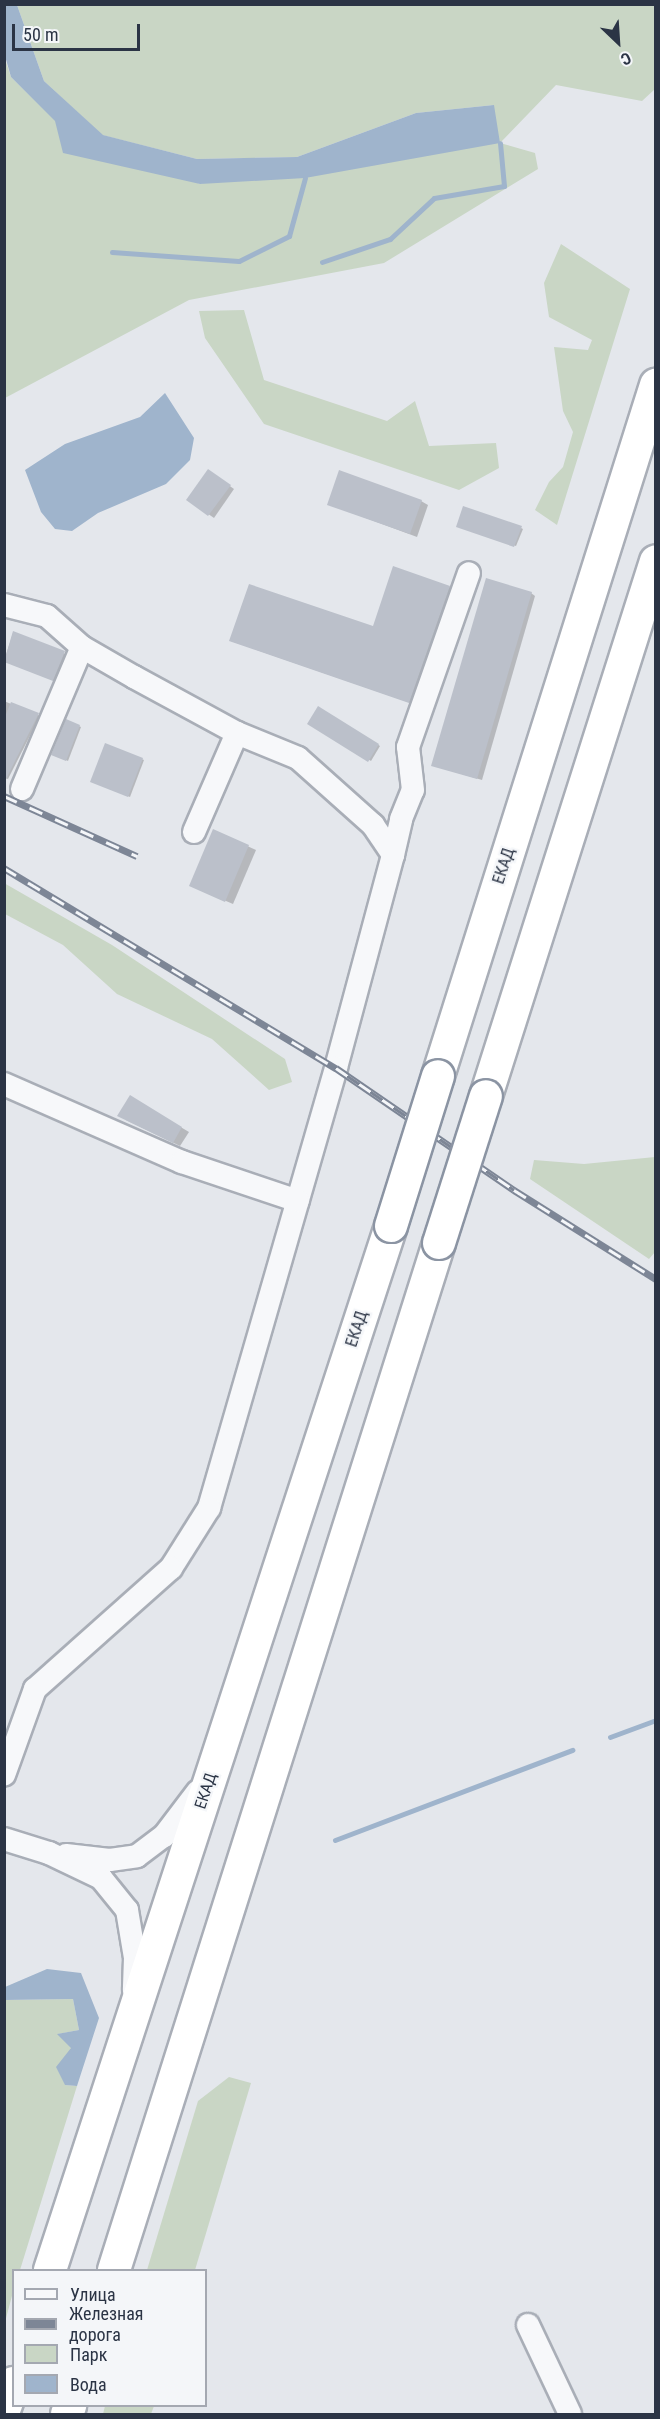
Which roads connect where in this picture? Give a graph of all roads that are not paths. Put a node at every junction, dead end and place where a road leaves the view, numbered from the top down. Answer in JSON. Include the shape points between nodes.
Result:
{"nodes":[{"id":1,"x":656,"y":385,"type":"edge"},
{"id":2,"x":656,"y":561,"type":"edge"},
{"id":3,"x":469,"y":573,"type":"dead end"},
{"id":4,"x":7,"y":613,"type":"edge"},
{"id":5,"x":82,"y":647,"type":"junction"},
{"id":6,"x":237,"y":733,"type":"junction"},
{"id":7,"x":22,"y":789,"type":"dead end"},
{"id":8,"x":194,"y":832,"type":"dead end"},
{"id":9,"x":393,"y":855,"type":"junction"},
{"id":10,"x":4,"y":1084,"type":"edge"},
{"id":11,"x":298,"y":1201,"type":"junction"},
{"id":12,"x":214,"y":1767,"type":"junction"},
{"id":13,"x":4,"y":1775,"type":"edge"},
{"id":14,"x":4,"y":1839,"type":"edge"},
{"id":15,"x":49,"y":1853,"type":"junction"},
{"id":16,"x":134,"y":2009,"type":"junction"},
{"id":17,"x":51,"y":2269,"type":"edge"},
{"id":18,"x":115,"y":2269,"type":"edge"},
{"id":19,"x":528,"y":2325,"type":"dead end"},
{"id":20,"x":12,"y":2388,"type":"edge"},
{"id":21,"x":4,"y":2410,"type":"edge"},
{"id":22,"x":570,"y":2415,"type":"edge"}],
"edges":[{"from":1,"to":12,"type":"highway","name":"ЕКАД","bridge":true,"via":[[391,1226]]},
{"from":2,"to":18,"type":"highway","bridge":true},
{"from":3,"to":9,"type":"street","via":[[408,747],[413,790]]},
{"from":4,"to":5,"type":"street","via":[[47,616]]},
{"from":5,"to":6,"type":"street"},
{"from":5,"to":7,"type":"street"},
{"from":6,"to":8,"type":"street"},
{"from":6,"to":9,"type":"street","via":[[298,758],[373,825]]},
{"from":9,"to":11,"type":"street"},
{"from":10,"to":11,"type":"street","via":[[182,1162]]},
{"from":11,"to":13,"type":"street","via":[[209,1508],[171,1568],[35,1689]]},
{"from":12,"to":15,"type":"street","via":[[164,1836],[137,1856],[110,1860]]},
{"from":12,"to":16,"type":"highway","name":"ЕКАД"},
{"from":14,"to":15,"type":"street"},
{"from":15,"to":16,"type":"street","via":[[101,1878],[127,1910],[135,1958]]},
{"from":16,"to":17,"type":"highway","name":"ЕКАД"},
{"from":19,"to":22,"type":"street"},
{"from":20,"to":21,"type":"highway"}]}
